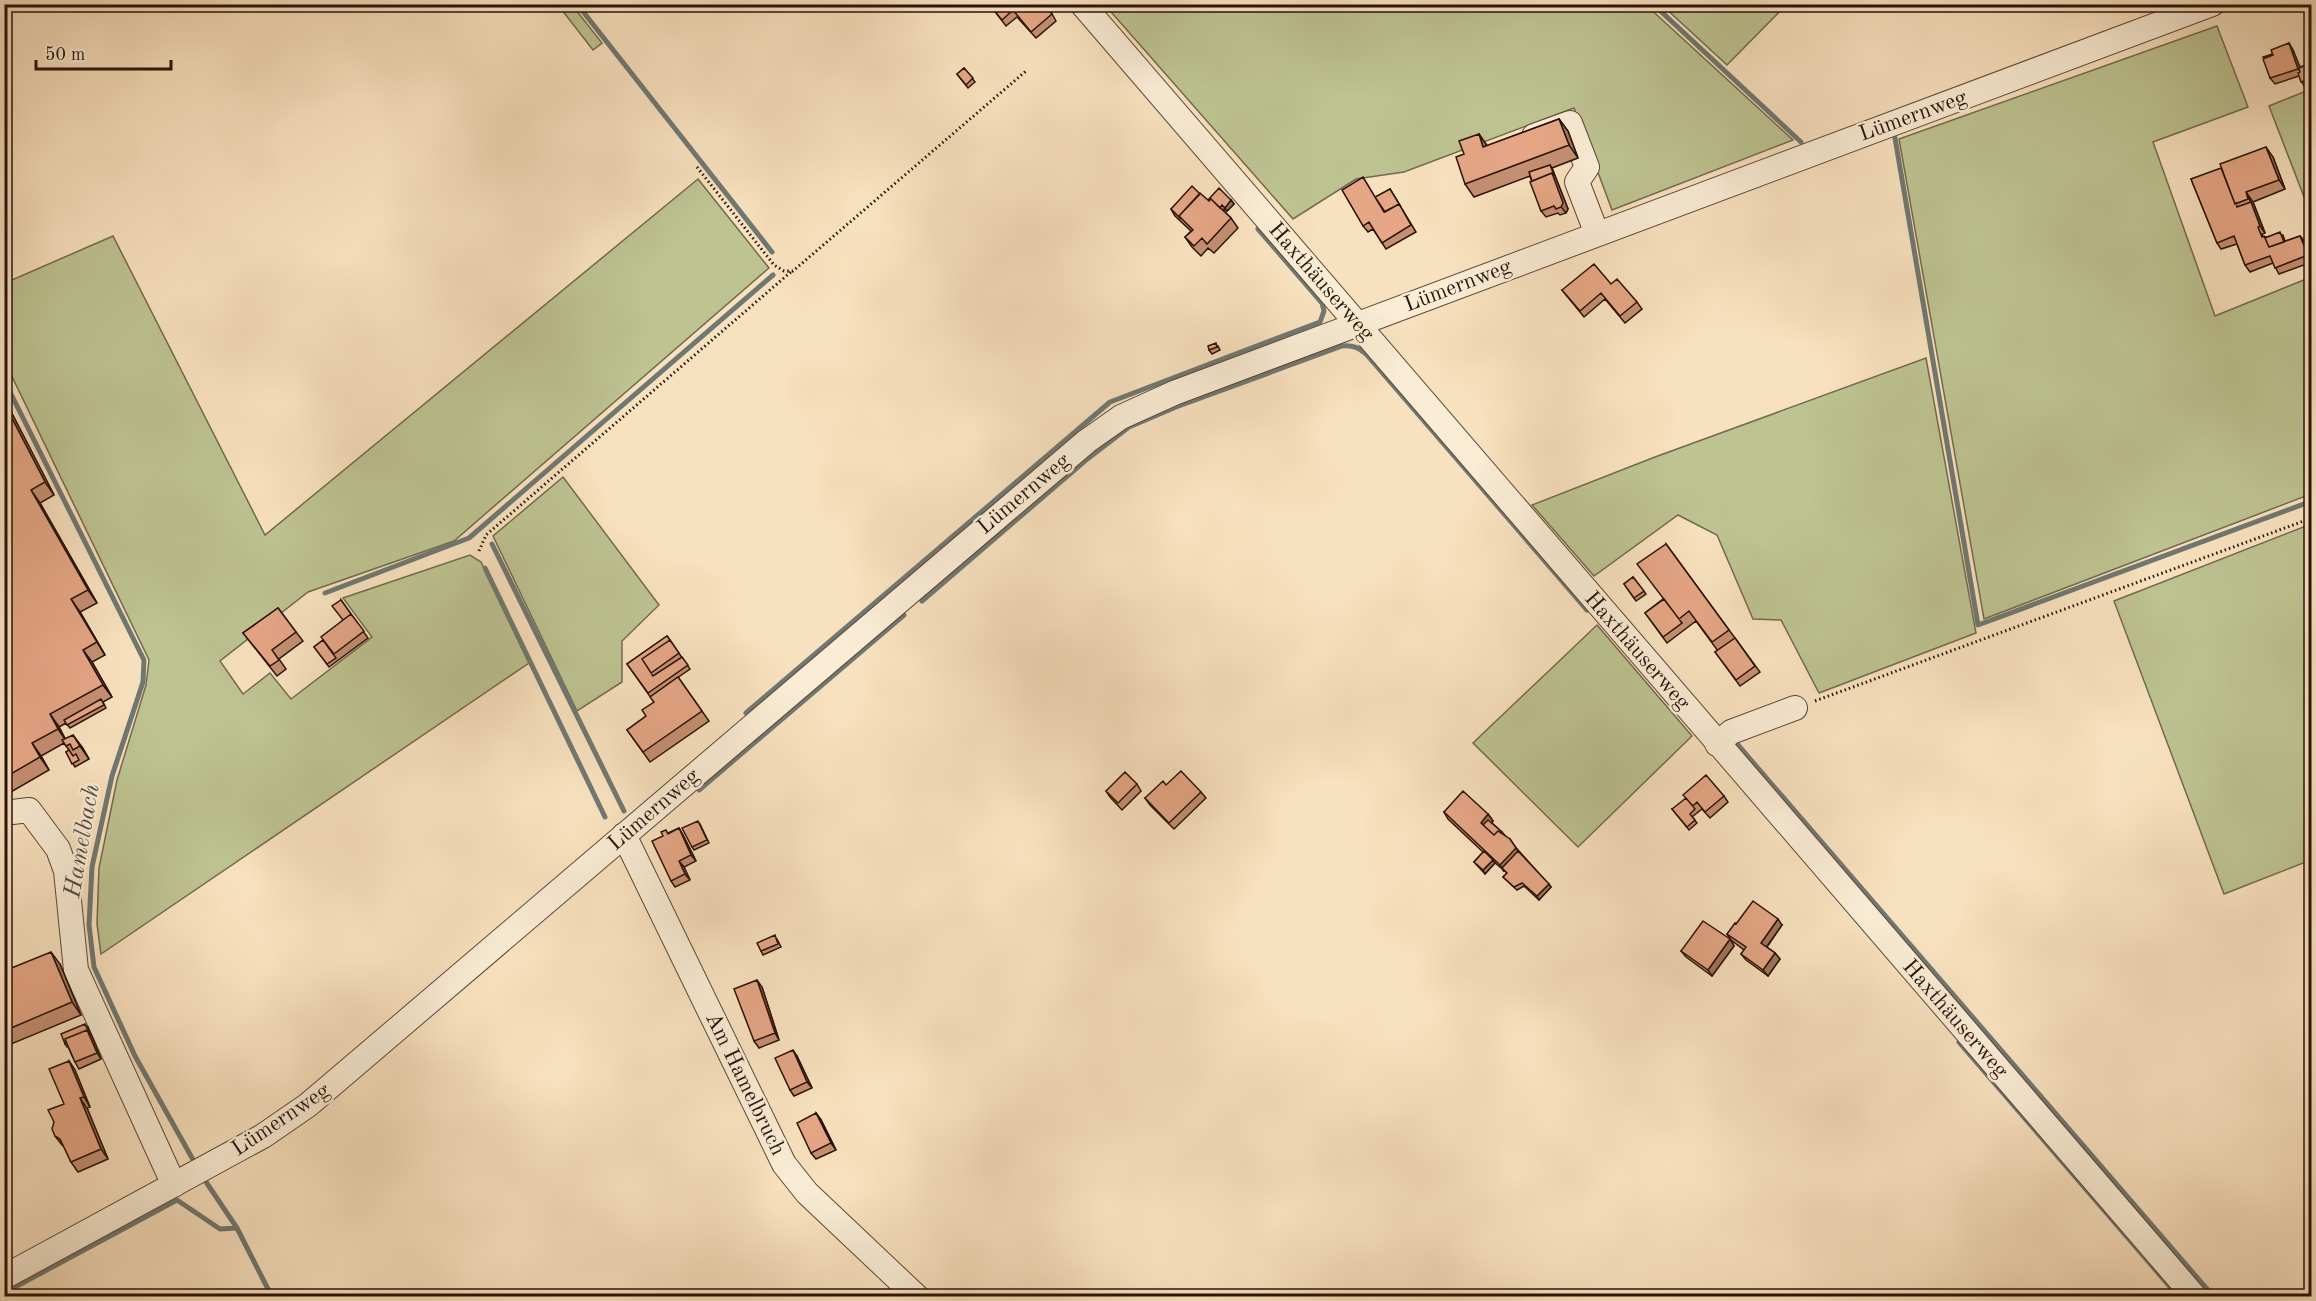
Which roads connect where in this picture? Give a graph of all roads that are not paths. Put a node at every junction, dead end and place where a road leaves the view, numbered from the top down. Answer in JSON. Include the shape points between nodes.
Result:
{"nodes":[{"id":1,"x":1082,"y":4,"type":"edge"},
{"id":2,"x":2212,"y":4,"type":"edge"},
{"id":3,"x":1509,"y":145,"type":"edge"},
{"id":4,"x":1597,"y":234,"type":"junction"},
{"id":5,"x":1358,"y":324,"type":"junction"},
{"id":6,"x":1795,"y":708,"type":"road end"},
{"id":7,"x":1717,"y":744,"type":"junction"},
{"id":8,"x":4,"y":813,"type":"edge"},
{"id":9,"x":624,"y":835,"type":"junction"},
{"id":10,"x":182,"y":1181,"type":"junction"},
{"id":11,"x":4,"y":1277,"type":"edge"},
{"id":12,"x":916,"y":1296,"type":"edge"},
{"id":13,"x":2194,"y":1296,"type":"edge"}],
"edges":[{"from":1,"to":5,"type":"street","name":"Haxthäuserweg"},
{"from":2,"to":4,"type":"street","name":"Lümernweg"},
{"from":3,"to":4,"type":"street","via":[[1570,123],[1587,167],[1577,182]]},
{"from":4,"to":5,"type":"street","name":"Lümernweg"},
{"from":5,"to":7,"type":"street","name":"Haxthäuserweg"},
{"from":5,"to":9,"type":"street","name":"Lümernweg","via":[[1121,417],[1087,441]]},
{"from":6,"to":7,"type":"street","via":[[1731,732]]},
{"from":7,"to":13,"type":"street","name":"Haxthäuserweg"},
{"from":8,"to":10,"type":"street","via":[[29,810],[58,849],[66,871],[76,970]]},
{"from":9,"to":10,"type":"street","name":"Lümernweg","via":[[309,1106]]},
{"from":9,"to":12,"type":"street","name":"Am Hamelbruch","via":[[784,1164],[807,1193]]},
{"from":10,"to":11,"type":"street","name":"Lümernweg"}]}
